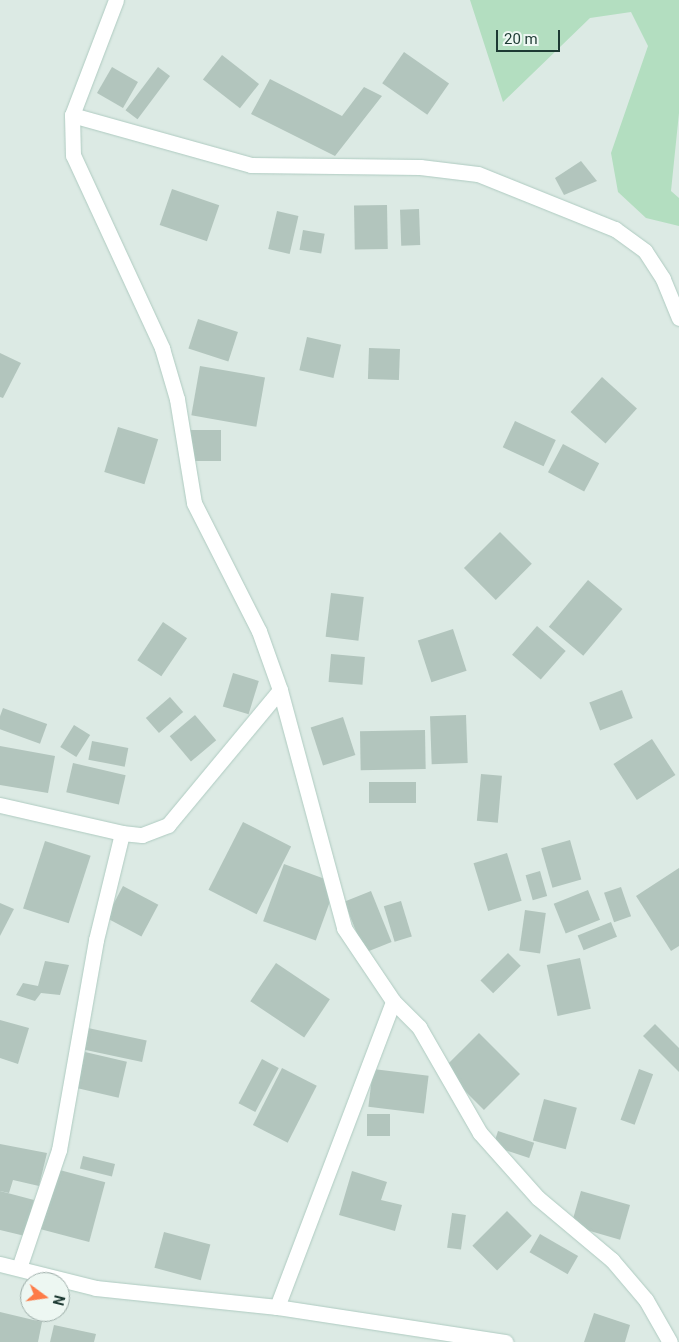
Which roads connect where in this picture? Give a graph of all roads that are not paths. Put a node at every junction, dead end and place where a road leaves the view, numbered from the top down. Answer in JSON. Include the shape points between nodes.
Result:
{"nodes":[{"id":1,"x":116,"y":0,"type":"edge"},
{"id":2,"x":72,"y":115,"type":"junction"},
{"id":3,"x":679,"y":318,"type":"edge"},
{"id":4,"x":280,"y":690,"type":"junction"},
{"id":5,"x":0,"y":805,"type":"edge"},
{"id":6,"x":122,"y":833,"type":"junction"},
{"id":7,"x":393,"y":1001,"type":"junction"},
{"id":8,"x":0,"y":1264,"type":"edge"},
{"id":9,"x":19,"y":1268,"type":"junction"},
{"id":10,"x":277,"y":1307,"type":"junction"},
{"id":11,"x":505,"y":1342,"type":"edge"},
{"id":12,"x":670,"y":1342,"type":"edge"}],
"edges":[{"from":1,"to":2,"type":"street"},
{"from":2,"to":3,"type":"street","via":[[251,165],[420,167],[478,174],[615,229],[645,251],[663,279]]},
{"from":2,"to":4,"type":"street","via":[[72,154],[162,348],[177,400],[194,503],[259,631]]},
{"from":4,"to":6,"type":"street","via":[[168,825],[142,835]]},
{"from":4,"to":7,"type":"street","via":[[344,928]]},
{"from":5,"to":6,"type":"street"},
{"from":6,"to":9,"type":"street","via":[[96,940],[59,1150]]},
{"from":7,"to":10,"type":"street"},
{"from":7,"to":12,"type":"street","via":[[419,1027],[480,1133],[538,1198],[612,1260],[646,1300]]},
{"from":8,"to":9,"type":"street"},
{"from":9,"to":10,"type":"street","via":[[96,1288]]},
{"from":10,"to":11,"type":"street"}]}
